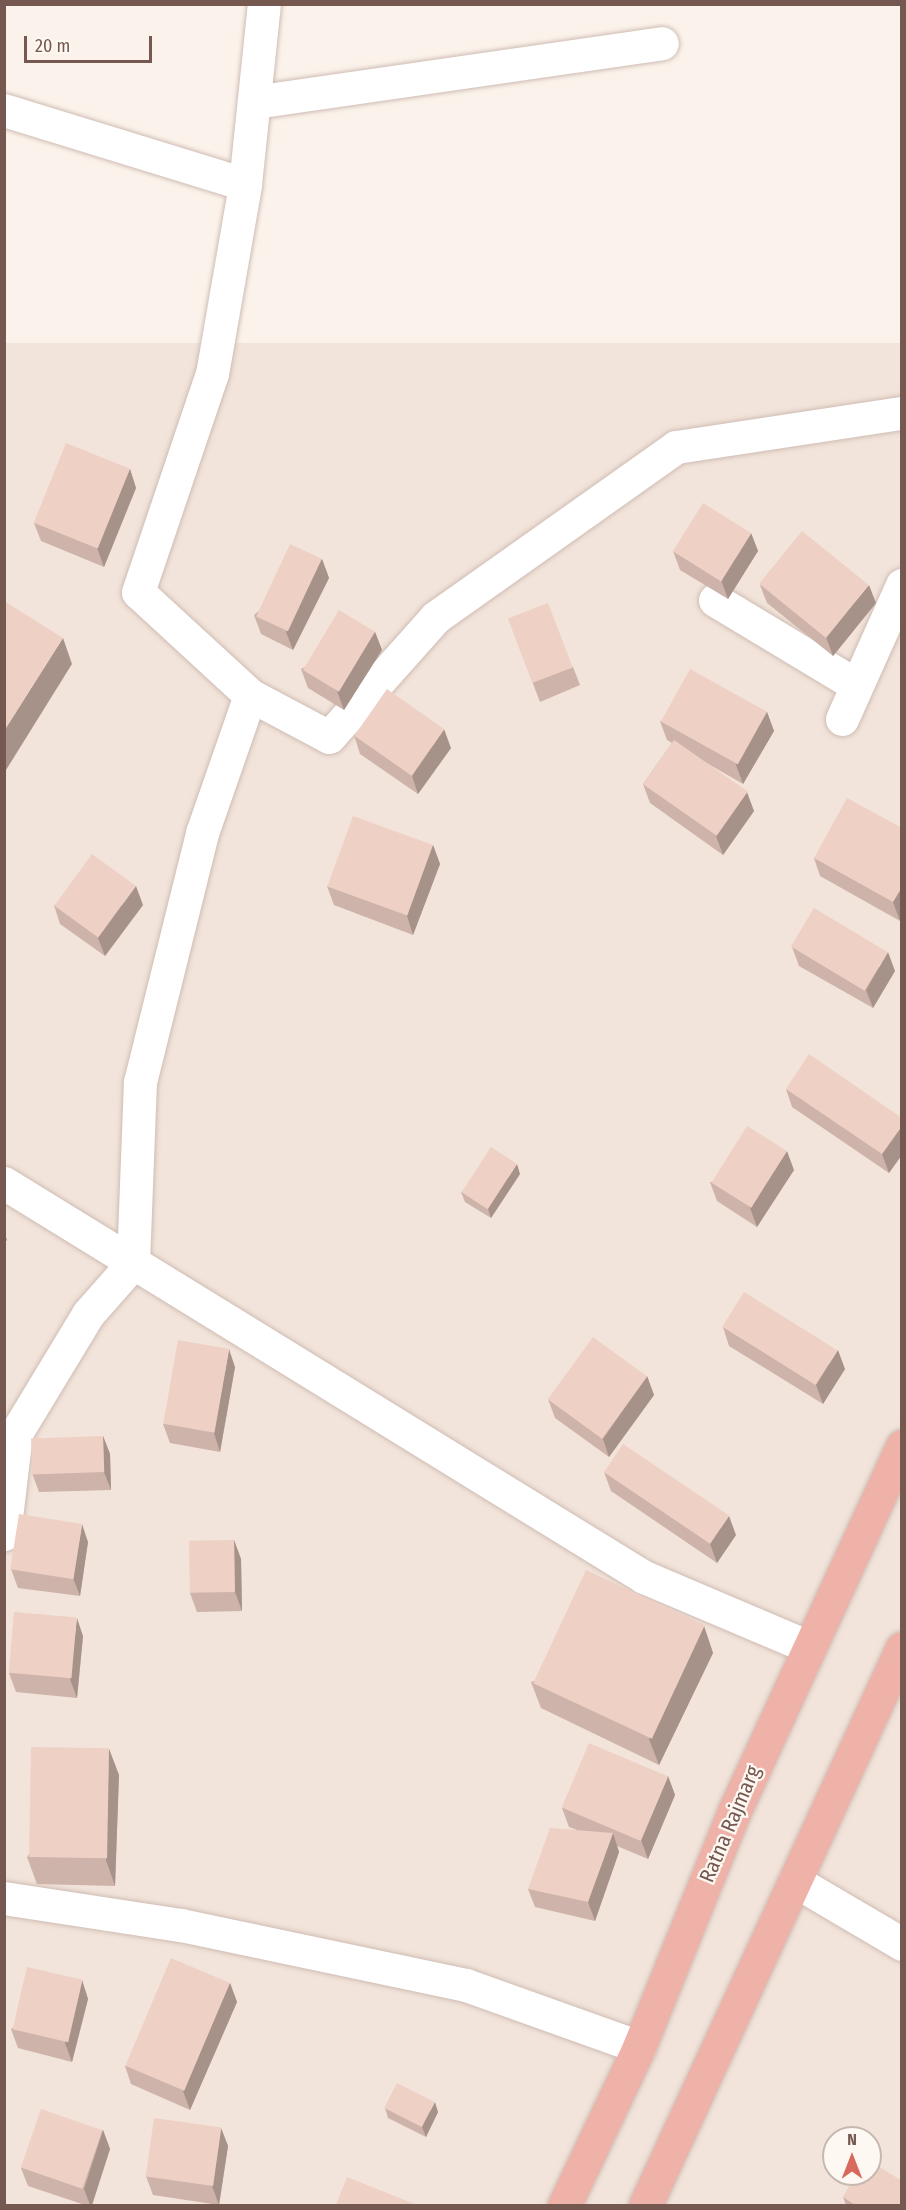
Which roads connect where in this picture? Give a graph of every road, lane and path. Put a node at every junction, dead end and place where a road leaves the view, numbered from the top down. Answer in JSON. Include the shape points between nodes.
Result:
{"nodes":[{"id":1,"x":264,"y":4,"type":"edge"},
{"id":2,"x":662,"y":43,"type":"dead end"},
{"id":3,"x":254,"y":102,"type":"junction"},
{"id":4,"x":4,"y":110,"type":"edge"},
{"id":5,"x":245,"y":184,"type":"junction"},
{"id":6,"x":902,"y":413,"type":"edge"},
{"id":7,"x":902,"y":585,"type":"edge"},
{"id":8,"x":715,"y":600,"type":"dead end"},
{"id":9,"x":856,"y":685,"type":"junction"},
{"id":10,"x":250,"y":694,"type":"junction"},
{"id":11,"x":842,"y":719,"type":"dead end"},
{"id":12,"x":4,"y":1183,"type":"edge"},
{"id":13,"x":133,"y":1263,"type":"junction"},
{"id":14,"x":902,"y":1446,"type":"edge"},
{"id":15,"x":4,"y":1534,"type":"edge"},
{"id":16,"x":809,"y":1647,"type":"junction"},
{"id":17,"x":902,"y":1648,"type":"edge"},
{"id":18,"x":795,"y":1881,"type":"junction"},
{"id":19,"x":4,"y":1898,"type":"edge"},
{"id":20,"x":902,"y":1944,"type":"edge"},
{"id":21,"x":639,"y":2047,"type":"junction"},
{"id":22,"x":564,"y":2205,"type":"edge"},
{"id":23,"x":645,"y":2205,"type":"edge"}],
"edges":[{"from":1,"to":3,"type":"street"},
{"from":2,"to":3,"type":"street"},
{"from":3,"to":5,"type":"street"},
{"from":4,"to":5,"type":"street"},
{"from":5,"to":10,"type":"street","via":[[212,374],[138,592]]},
{"from":6,"to":10,"type":"street","via":[[676,447],[436,617],[329,737]]},
{"from":7,"to":9,"type":"street"},
{"from":8,"to":9,"type":"street"},
{"from":9,"to":11,"type":"street"},
{"from":10,"to":13,"type":"street","via":[[202,833],[140,1082]]},
{"from":12,"to":13,"type":"street"},
{"from":13,"to":15,"type":"street","via":[[88,1314],[16,1433]]},
{"from":13,"to":16,"type":"street","via":[[644,1577]]},
{"from":14,"to":16,"type":"highway","name":"Ratna Rajmarg"},
{"from":16,"to":21,"type":"highway","name":"Ratna Rajmarg","via":[[733,1814]]},
{"from":17,"to":18,"type":"highway"},
{"from":18,"to":20,"type":"street"},
{"from":18,"to":23,"type":"highway"},
{"from":19,"to":21,"type":"street","via":[[181,1925],[466,1985]]},
{"from":21,"to":22,"type":"highway","name":"Ratna Rajmarg"}]}
